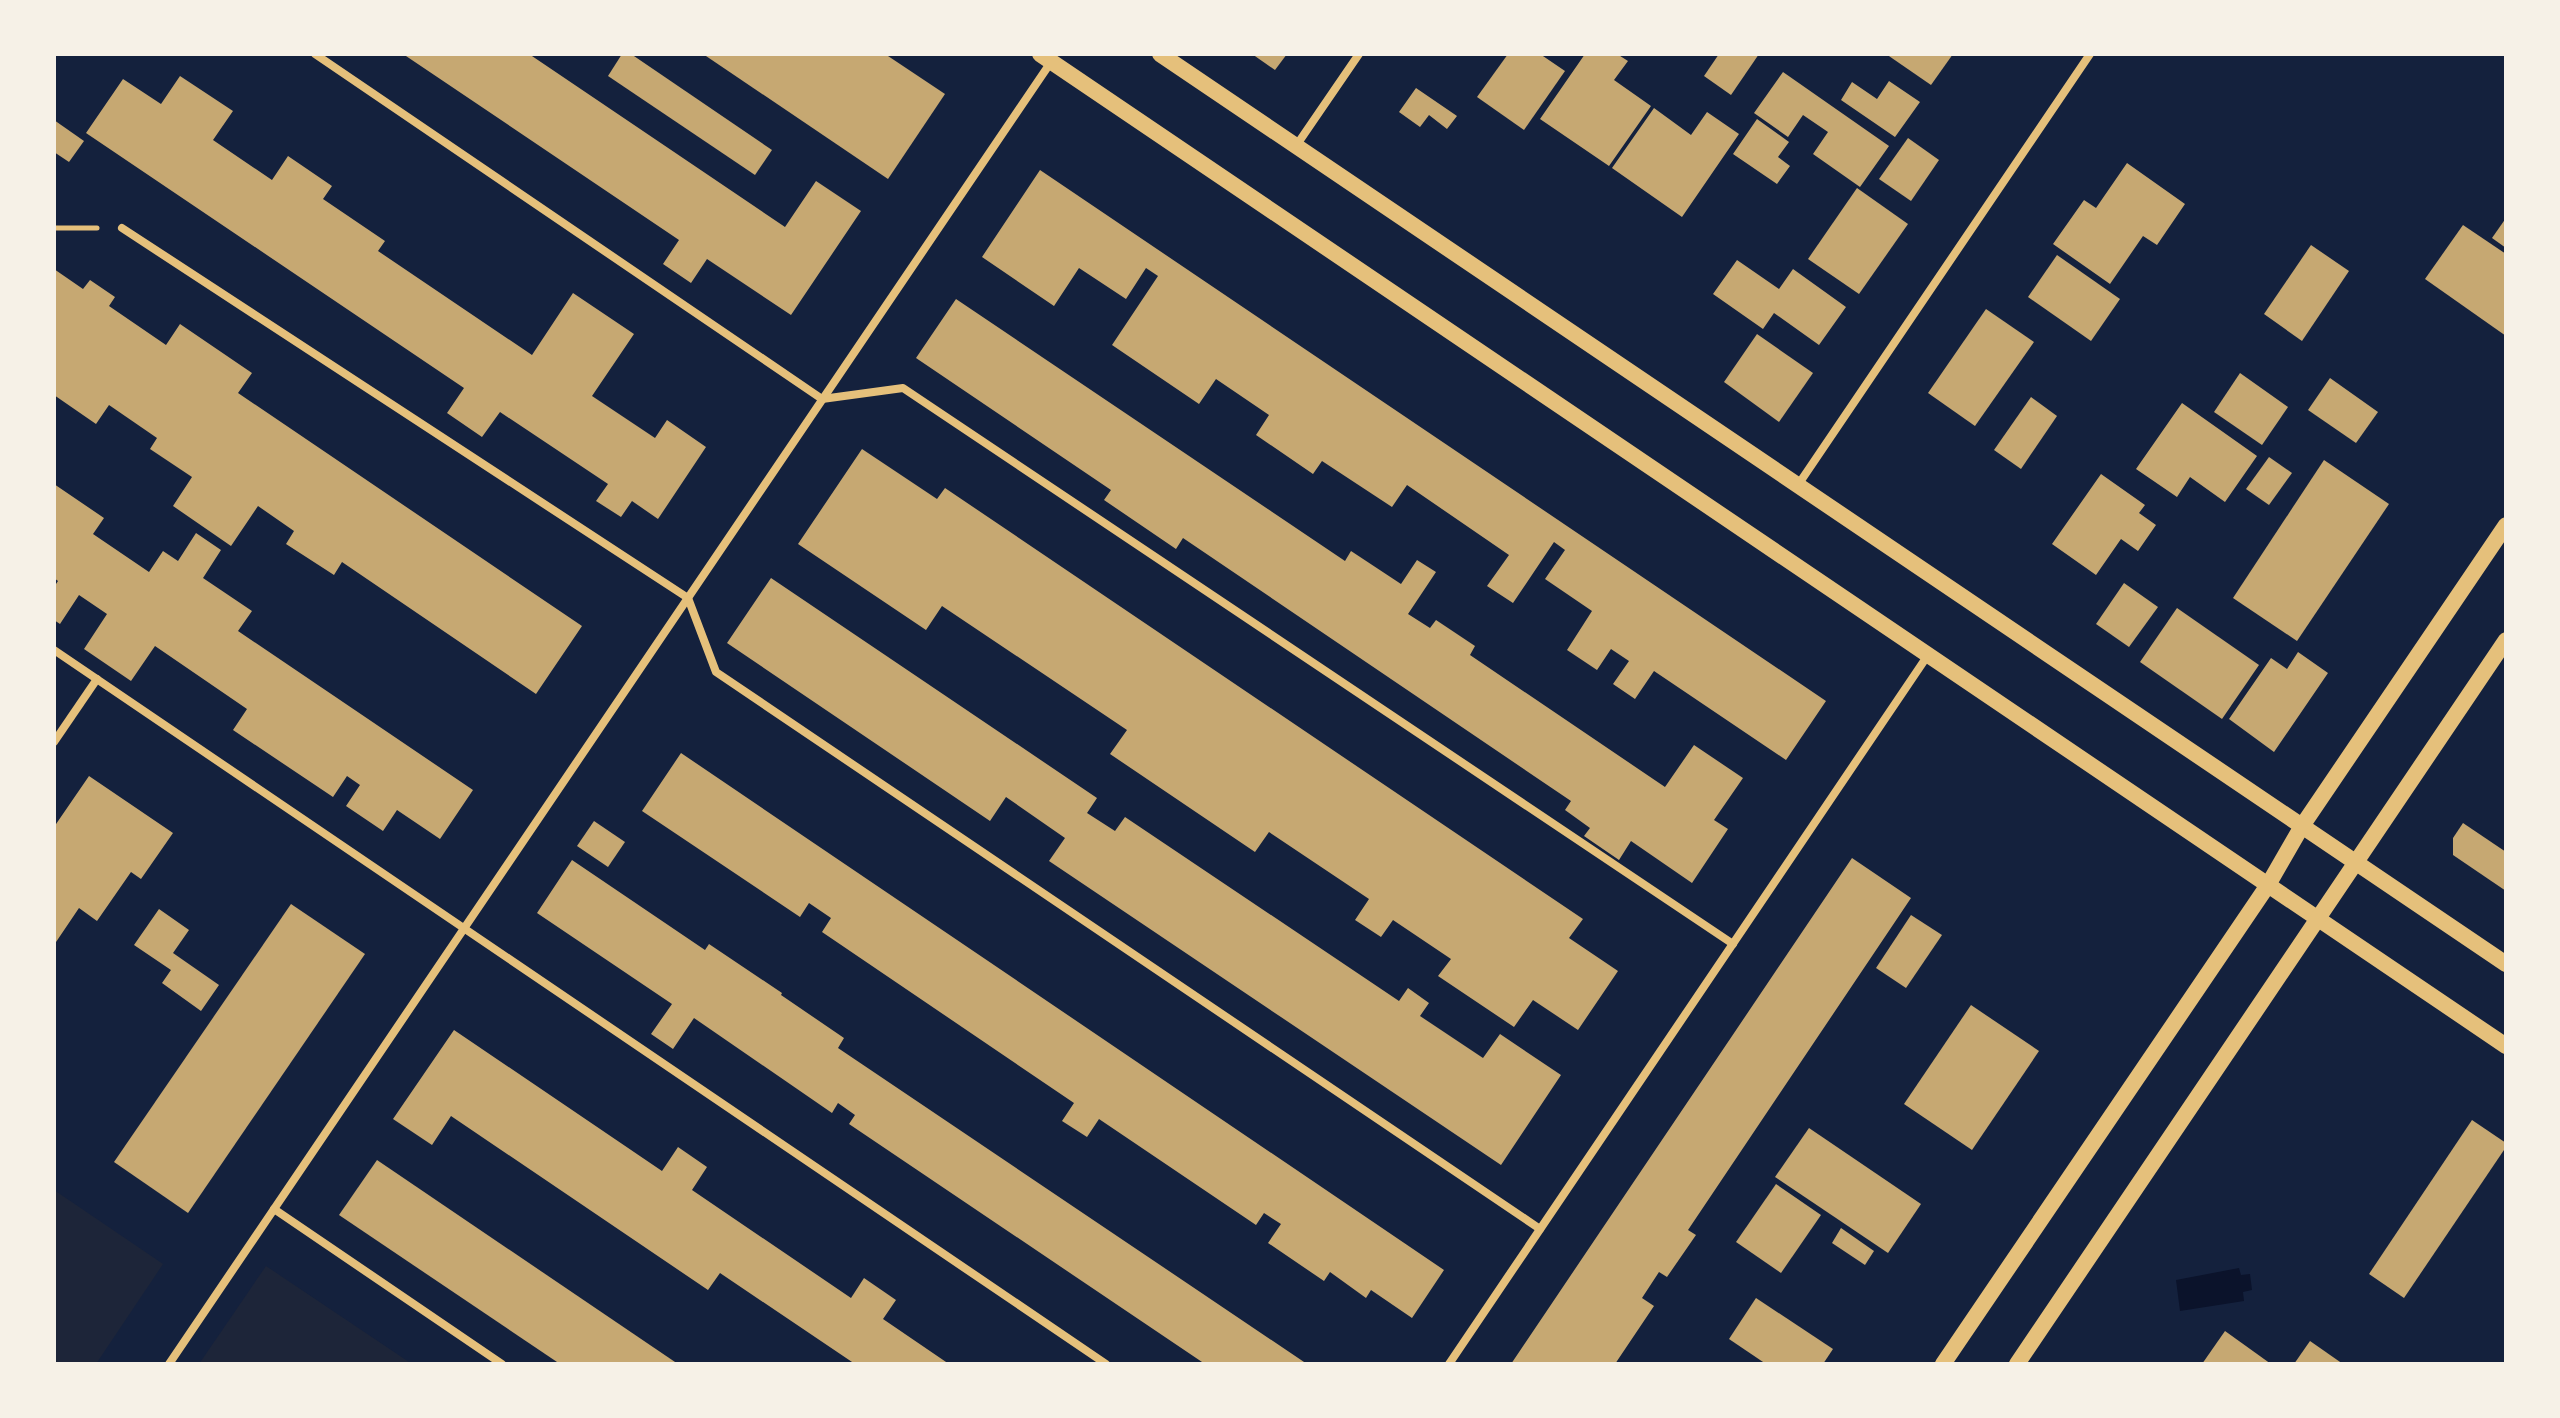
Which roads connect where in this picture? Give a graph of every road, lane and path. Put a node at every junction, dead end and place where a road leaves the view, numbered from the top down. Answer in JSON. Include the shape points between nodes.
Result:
{"nodes":[{"id":1,"x":315,"y":54,"type":"edge"},
{"id":2,"x":1160,"y":54,"type":"edge"},
{"id":3,"x":1359,"y":54,"type":"edge"},
{"id":4,"x":2090,"y":54,"type":"edge"},
{"id":5,"x":1045,"y":58,"type":"edge"},
{"id":6,"x":1296,"y":146,"type":"junction"},
{"id":7,"x":54,"y":228,"type":"edge"},
{"id":8,"x":122,"y":228,"type":"joint"},
{"id":9,"x":822,"y":399,"type":"junction"},
{"id":10,"x":1798,"y":485,"type":"junction"},
{"id":11,"x":2506,"y":525,"type":"edge"},
{"id":12,"x":688,"y":598,"type":"junction"},
{"id":13,"x":2506,"y":640,"type":"edge"},
{"id":14,"x":54,"y":650,"type":"edge"},
{"id":15,"x":1928,"y":655,"type":"junction"},
{"id":16,"x":97,"y":679,"type":"junction"},
{"id":17,"x":54,"y":742,"type":"edge"},
{"id":18,"x":2302,"y":826,"type":"junction"},
{"id":19,"x":2357,"y":863,"type":"junction"},
{"id":20,"x":2268,"y":885,"type":"junction"},
{"id":21,"x":2319,"y":919,"type":"junction"},
{"id":22,"x":464,"y":928,"type":"junction"},
{"id":23,"x":1733,"y":944,"type":"junction"},
{"id":24,"x":2506,"y":964,"type":"edge"},
{"id":25,"x":2506,"y":1046,"type":"edge"},
{"id":26,"x":274,"y":1209,"type":"junction"},
{"id":27,"x":1540,"y":1229,"type":"junction"},
{"id":28,"x":169,"y":1364,"type":"edge"},
{"id":29,"x":502,"y":1364,"type":"edge"},
{"id":30,"x":1106,"y":1364,"type":"edge"},
{"id":31,"x":1449,"y":1364,"type":"edge"},
{"id":32,"x":1943,"y":1364,"type":"edge"},
{"id":33,"x":2017,"y":1364,"type":"edge"}],
"edges":[{"from":1,"to":9,"type":"street"},
{"from":2,"to":6,"type":"main road"},
{"from":3,"to":6,"type":"street"},
{"from":4,"to":10,"type":"street"},
{"from":5,"to":9,"type":"street"},
{"from":5,"to":15,"type":"main road"},
{"from":6,"to":10,"type":"main road"},
{"from":7,"to":8,"type":"path"},
{"from":8,"to":12,"type":"street"},
{"from":9,"to":12,"type":"street"},
{"from":9,"to":23,"type":"street","via":[[903,388]]},
{"from":10,"to":18,"type":"main road"},
{"from":11,"to":18,"type":"main road"},
{"from":12,"to":22,"type":"street"},
{"from":12,"to":27,"type":"street","via":[[716,672]]},
{"from":13,"to":19,"type":"main road"},
{"from":14,"to":16,"type":"street"},
{"from":15,"to":20,"type":"main road"},
{"from":15,"to":23,"type":"street"},
{"from":16,"to":17,"type":"street"},
{"from":16,"to":22,"type":"street"},
{"from":18,"to":19,"type":"main road"},
{"from":18,"to":20,"type":"main road"},
{"from":19,"to":21,"type":"main road"},
{"from":19,"to":24,"type":"main road"},
{"from":20,"to":21,"type":"main road"},
{"from":20,"to":32,"type":"main road"},
{"from":21,"to":25,"type":"main road"},
{"from":21,"to":33,"type":"main road"},
{"from":22,"to":26,"type":"street"},
{"from":22,"to":30,"type":"street"},
{"from":23,"to":27,"type":"street"},
{"from":26,"to":28,"type":"street"},
{"from":26,"to":29,"type":"street"},
{"from":27,"to":31,"type":"street"}]}
